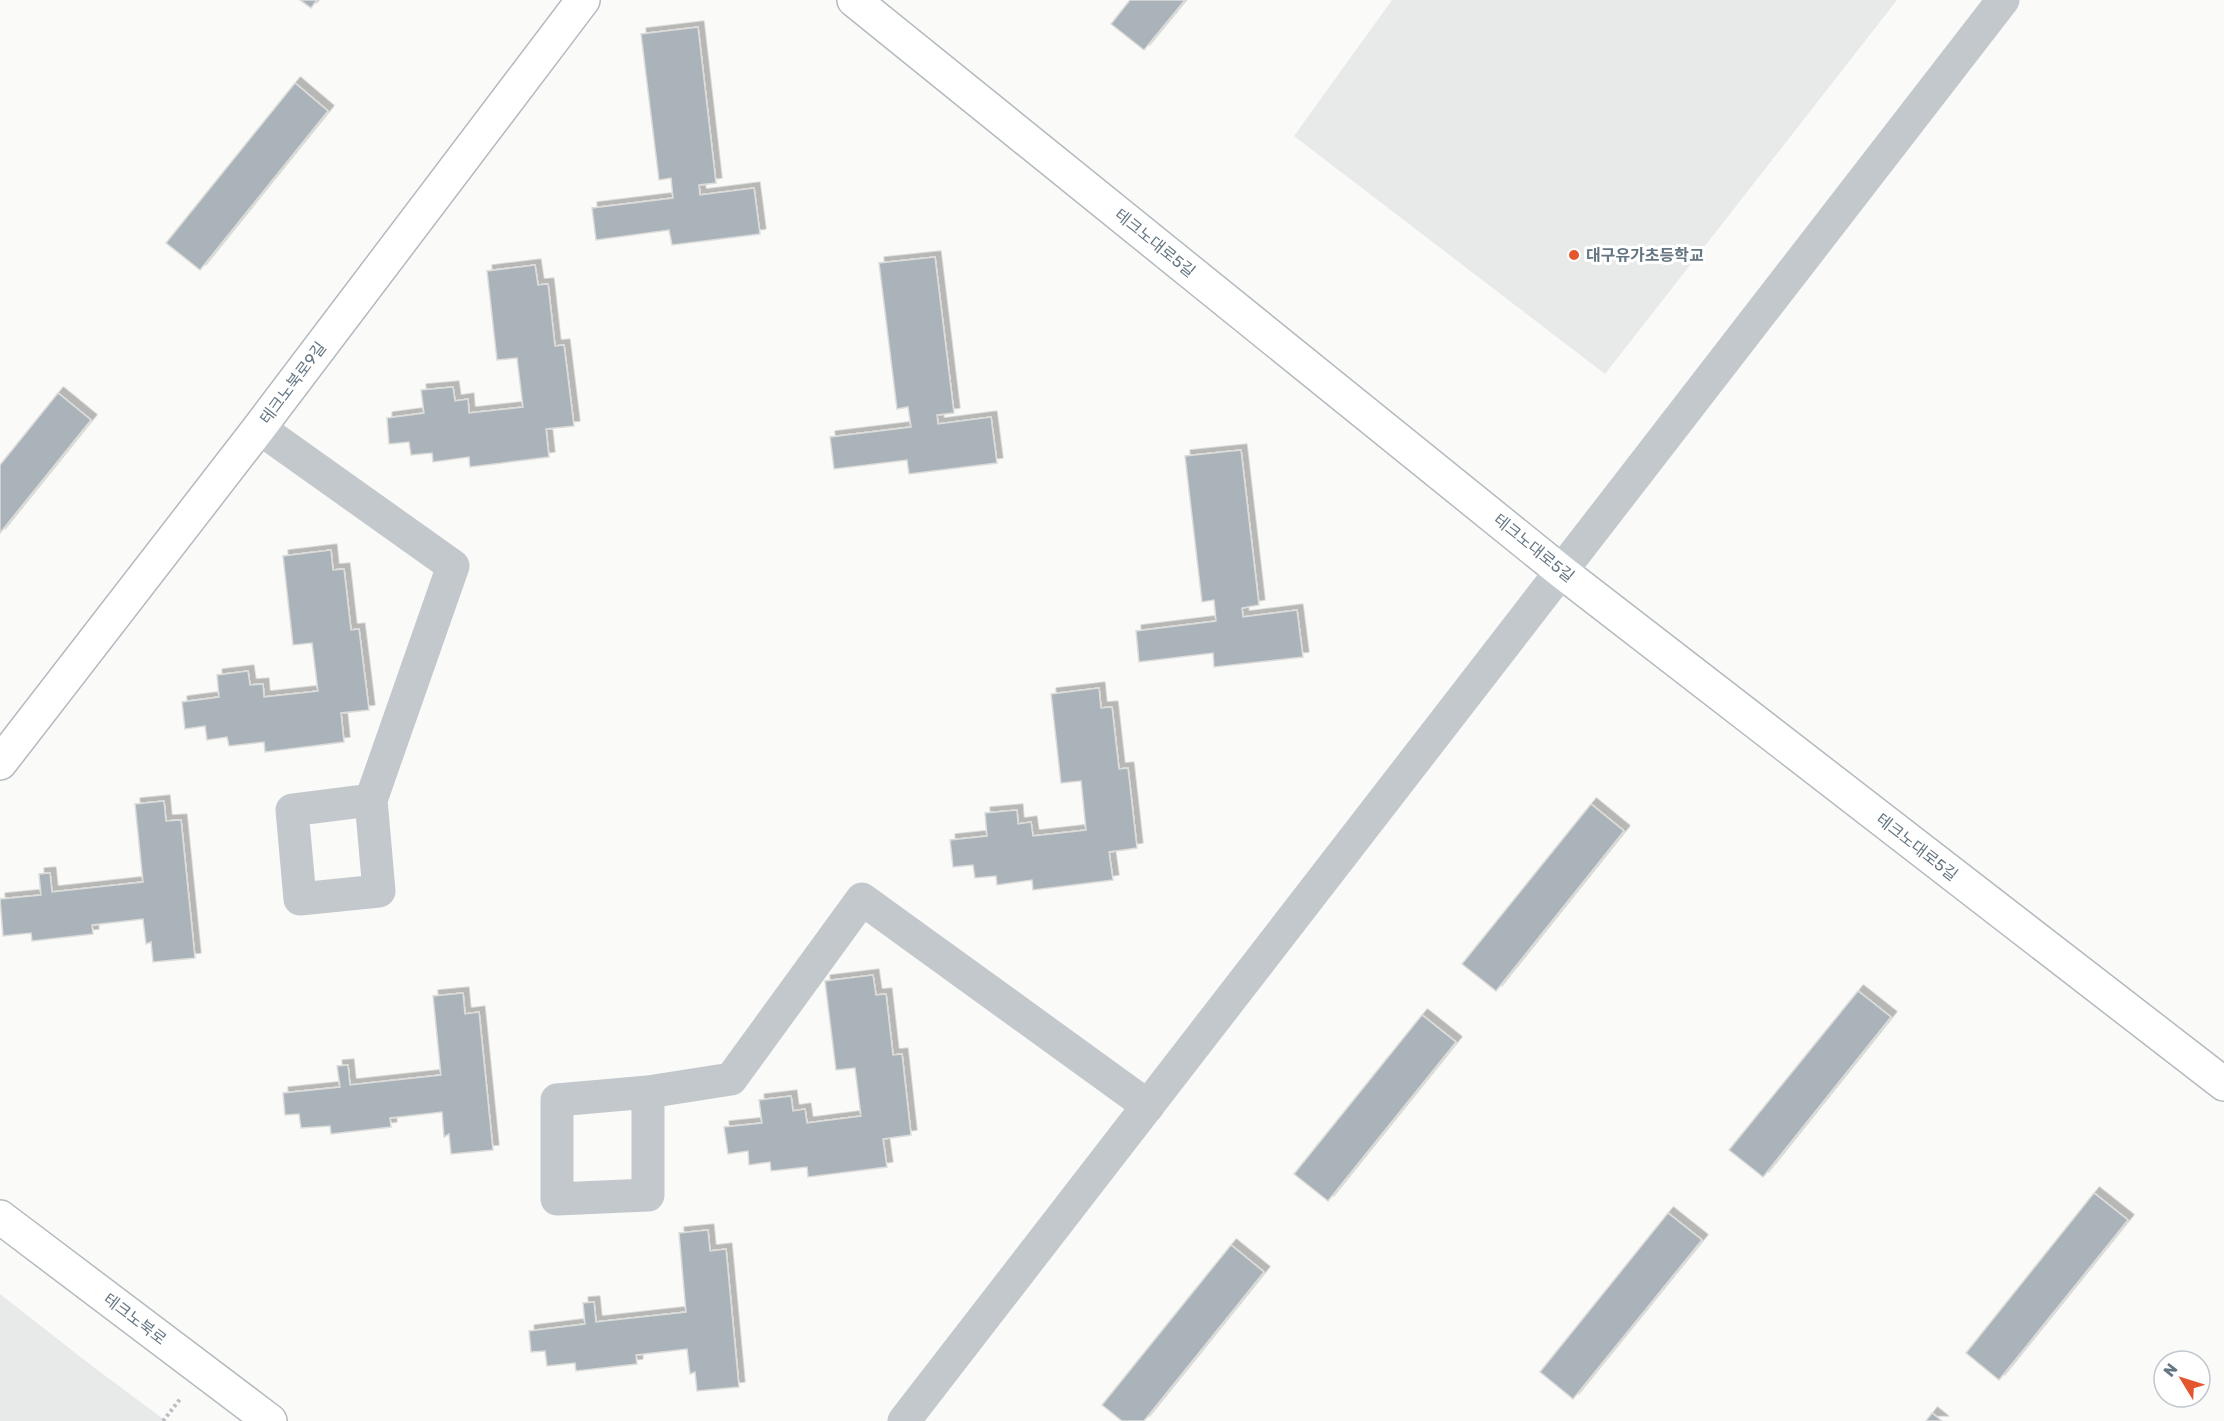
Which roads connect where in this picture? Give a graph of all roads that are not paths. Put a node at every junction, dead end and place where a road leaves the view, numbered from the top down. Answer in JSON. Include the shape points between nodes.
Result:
{"nodes":[{"id":1,"x":583,"y":0,"type":"edge"},
{"id":2,"x":854,"y":0,"type":"edge"},
{"id":3,"x":2003,"y":0,"type":"edge"},
{"id":4,"x":260,"y":428,"type":"junction"},
{"id":5,"x":1562,"y":572,"type":"junction"},
{"id":6,"x":0,"y":763,"type":"edge"},
{"id":7,"x":371,"y":800,"type":"dead end"},
{"id":8,"x":2224,"y":1084,"type":"edge"},
{"id":9,"x":648,"y":1092,"type":"dead end"},
{"id":10,"x":1148,"y":1106,"type":"junction"},
{"id":11,"x":0,"y":1217,"type":"edge"},
{"id":12,"x":270,"y":1421,"type":"edge"},
{"id":13,"x":904,"y":1421,"type":"edge"}],
"edges":[{"from":1,"to":4,"type":"street","name":"테크노북로9길"},
{"from":2,"to":5,"type":"street","name":"테크노대로5길"},
{"from":3,"to":5,"type":"street"},
{"from":4,"to":6,"type":"street","name":"테크노북로9길"},
{"from":4,"to":7,"type":"street","via":[[453,566]]},
{"from":5,"to":8,"type":"street","name":"테크노대로5길"},
{"from":5,"to":10,"type":"street"},
{"from":9,"to":10,"type":"street","via":[[731,1079],[862,899]]},
{"from":10,"to":13,"type":"street"},
{"from":11,"to":12,"type":"street","name":"테크노북로"}]}
